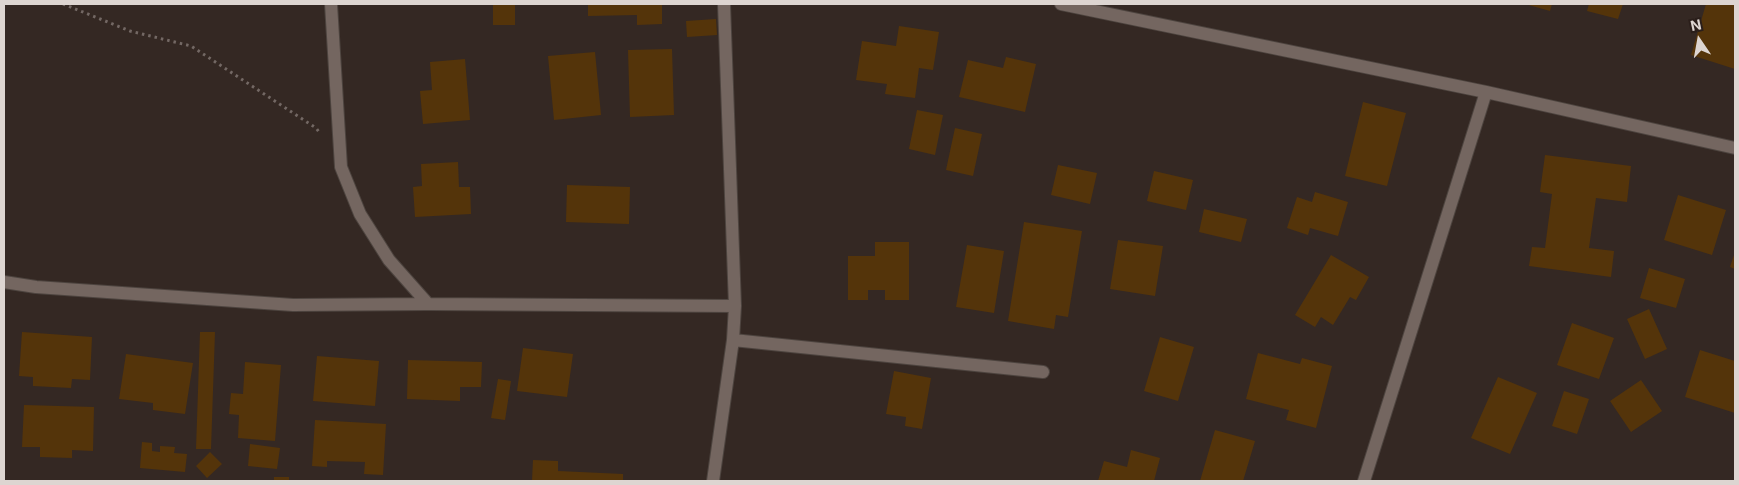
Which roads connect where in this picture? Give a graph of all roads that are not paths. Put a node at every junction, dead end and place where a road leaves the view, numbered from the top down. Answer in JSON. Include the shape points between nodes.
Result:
{"nodes":[{"id":1,"x":331,"y":4,"type":"edge"},
{"id":2,"x":724,"y":4,"type":"edge"},
{"id":3,"x":1061,"y":4,"type":"edge"},
{"id":4,"x":1104,"y":8,"type":"edge"},
{"id":5,"x":1486,"y":92,"type":"junction"},
{"id":6,"x":1735,"y":148,"type":"edge"},
{"id":7,"x":4,"y":282,"type":"edge"},
{"id":8,"x":428,"y":304,"type":"junction"},
{"id":9,"x":735,"y":306,"type":"junction"},
{"id":10,"x":733,"y":340,"type":"junction"},
{"id":11,"x":1043,"y":372,"type":"dead end"},
{"id":12,"x":713,"y":481,"type":"edge"},
{"id":13,"x":1364,"y":481,"type":"edge"}],
"edges":[{"from":1,"to":8,"type":"street","via":[[341,167],[360,214],[389,260]]},
{"from":2,"to":9,"type":"street"},
{"from":3,"to":4,"type":"street"},
{"from":4,"to":5,"type":"street"},
{"from":5,"to":6,"type":"street"},
{"from":5,"to":13,"type":"street"},
{"from":7,"to":8,"type":"street","via":[[36,288],[293,305]]},
{"from":8,"to":9,"type":"street"},
{"from":9,"to":10,"type":"street"},
{"from":10,"to":11,"type":"street"},
{"from":10,"to":12,"type":"street"}]}
